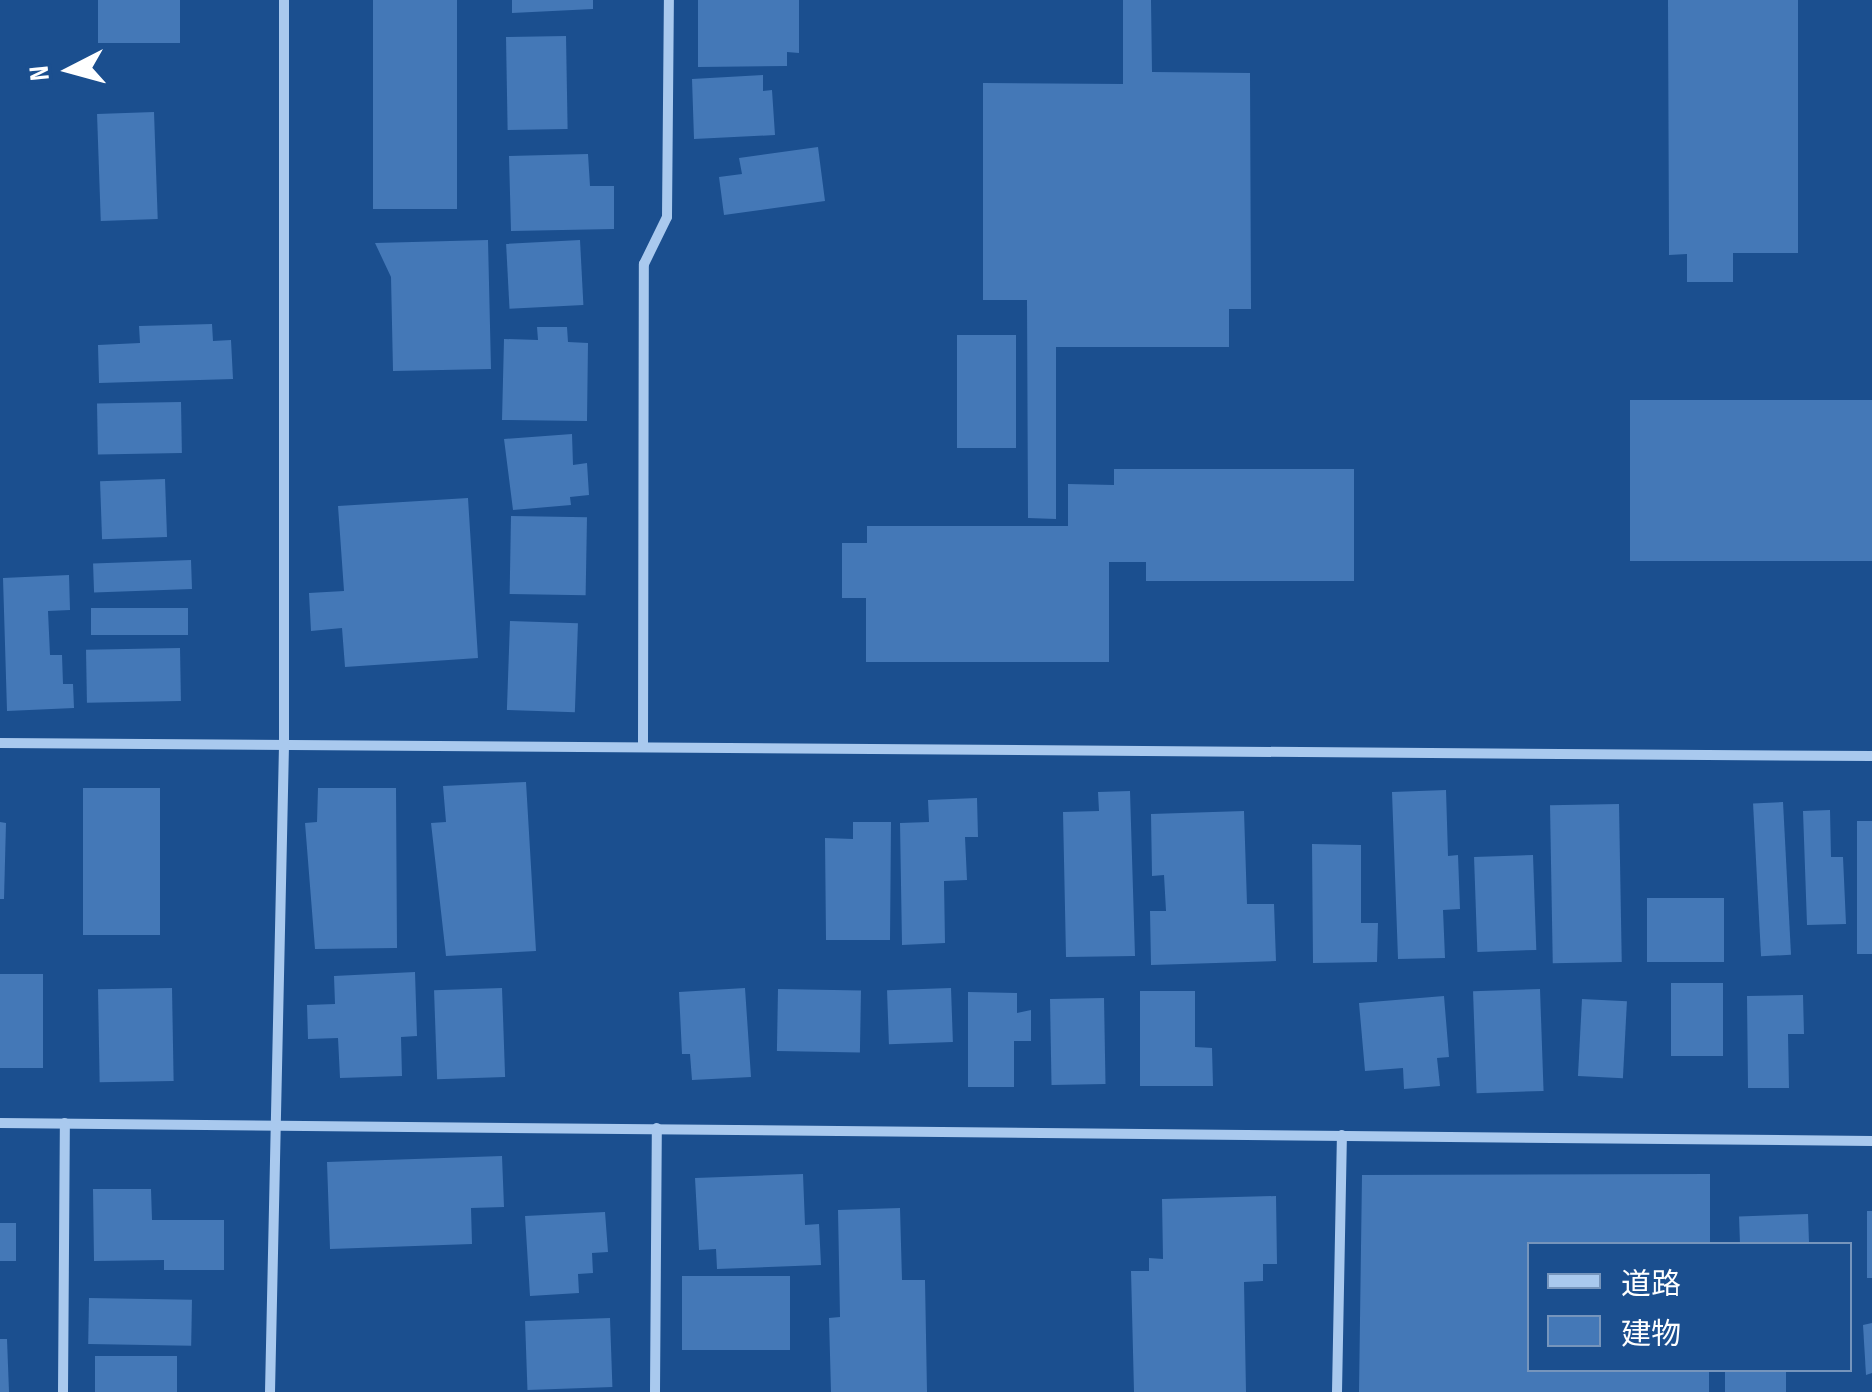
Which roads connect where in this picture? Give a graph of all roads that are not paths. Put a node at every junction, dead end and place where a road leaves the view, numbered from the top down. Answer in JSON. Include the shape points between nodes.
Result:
{"nodes":[{"id":1,"x":284,"y":0,"type":"edge"},
{"id":2,"x":669,"y":0,"type":"edge"},
{"id":3,"x":0,"y":743,"type":"edge"},
{"id":4,"x":284,"y":743,"type":"junction"},
{"id":5,"x":642,"y":745,"type":"junction"},
{"id":6,"x":1872,"y":756,"type":"edge"},
{"id":7,"x":0,"y":1123,"type":"edge"},
{"id":8,"x":65,"y":1124,"type":"junction"},
{"id":9,"x":273,"y":1124,"type":"junction"},
{"id":10,"x":657,"y":1128,"type":"junction"},
{"id":11,"x":1342,"y":1135,"type":"junction"},
{"id":12,"x":1872,"y":1140,"type":"edge"},
{"id":13,"x":64,"y":1392,"type":"edge"},
{"id":14,"x":270,"y":1392,"type":"edge"},
{"id":15,"x":654,"y":1392,"type":"edge"},
{"id":16,"x":1337,"y":1392,"type":"edge"}],
"edges":[{"from":1,"to":4,"type":"street"},
{"from":2,"to":5,"type":"street","via":[[667,216],[644,264]]},
{"from":3,"to":4,"type":"street"},
{"from":4,"to":5,"type":"street"},
{"from":4,"to":9,"type":"street"},
{"from":5,"to":6,"type":"street"},
{"from":7,"to":8,"type":"street"},
{"from":8,"to":9,"type":"street"},
{"from":8,"to":13,"type":"street"},
{"from":9,"to":10,"type":"street"},
{"from":9,"to":14,"type":"street"},
{"from":10,"to":11,"type":"street"},
{"from":10,"to":15,"type":"street"},
{"from":11,"to":12,"type":"street"},
{"from":11,"to":16,"type":"street"}]}
